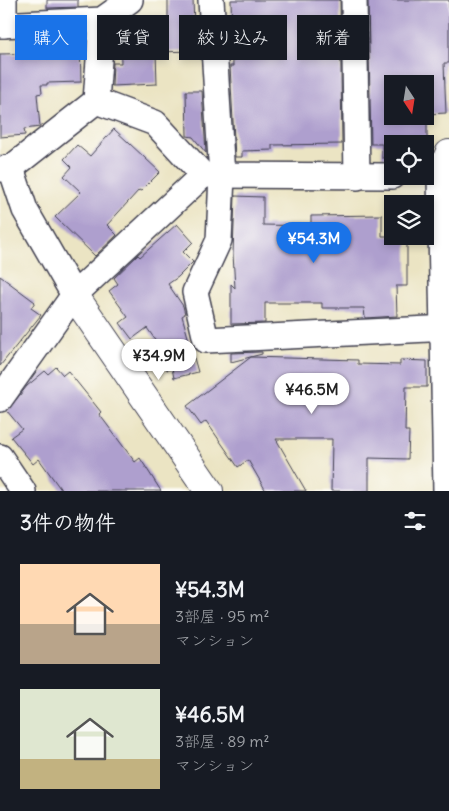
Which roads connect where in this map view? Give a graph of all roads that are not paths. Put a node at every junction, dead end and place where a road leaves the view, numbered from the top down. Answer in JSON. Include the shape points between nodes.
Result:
{"nodes":[{"id":1,"x":4,"y":0,"type":"edge"},
{"id":2,"x":130,"y":0,"type":"edge"},
{"id":3,"x":211,"y":0,"type":"edge"},
{"id":4,"x":354,"y":0,"type":"edge"},
{"id":5,"x":109,"y":15,"type":"edge"},
{"id":6,"x":97,"y":20,"type":"edge"},
{"id":7,"x":2,"y":25,"type":"edge"},
{"id":8,"x":99,"y":60,"type":"edge"},
{"id":9,"x":96,"y":101,"type":"junction"},
{"id":10,"x":6,"y":168,"type":"edge"},
{"id":11,"x":441,"y":170,"type":"edge"},
{"id":12,"x":213,"y":175,"type":"junction"},
{"id":13,"x":384,"y":176,"type":"edge"},
{"id":14,"x":357,"y":177,"type":"junction"},
{"id":15,"x":74,"y":295,"type":"junction"},
{"id":16,"x":446,"y":328,"type":"edge"},
{"id":17,"x":0,"y":399,"type":"edge"},
{"id":18,"x":0,"y":456,"type":"edge"},
{"id":19,"x":447,"y":461,"type":"edge"},
{"id":20,"x":23,"y":491,"type":"edge"},
{"id":21,"x":209,"y":491,"type":"edge"},
{"id":22,"x":446,"y":491,"type":"edge"}],
"edges":[{"from":1,"to":7,"type":"street"},
{"from":2,"to":5,"type":"street"},
{"from":3,"to":12,"type":"street"},
{"from":4,"to":14,"type":"street"},
{"from":6,"to":7,"type":"street"},
{"from":8,"to":9,"type":"street"},
{"from":9,"to":10,"type":"street"},
{"from":9,"to":12,"type":"street","via":[[155,123]]},
{"from":10,"to":15,"type":"street","via":[[25,210]]},
{"from":11,"to":16,"type":"street"},
{"from":12,"to":14,"type":"street"},
{"from":12,"to":15,"type":"street"},
{"from":12,"to":16,"type":"street","via":[[219,240],[195,292],[206,340]]},
{"from":13,"to":14,"type":"street"},
{"from":15,"to":17,"type":"street"},
{"from":15,"to":21,"type":"street"},
{"from":16,"to":19,"type":"street"},
{"from":18,"to":20,"type":"street"},
{"from":19,"to":22,"type":"street"}]}
